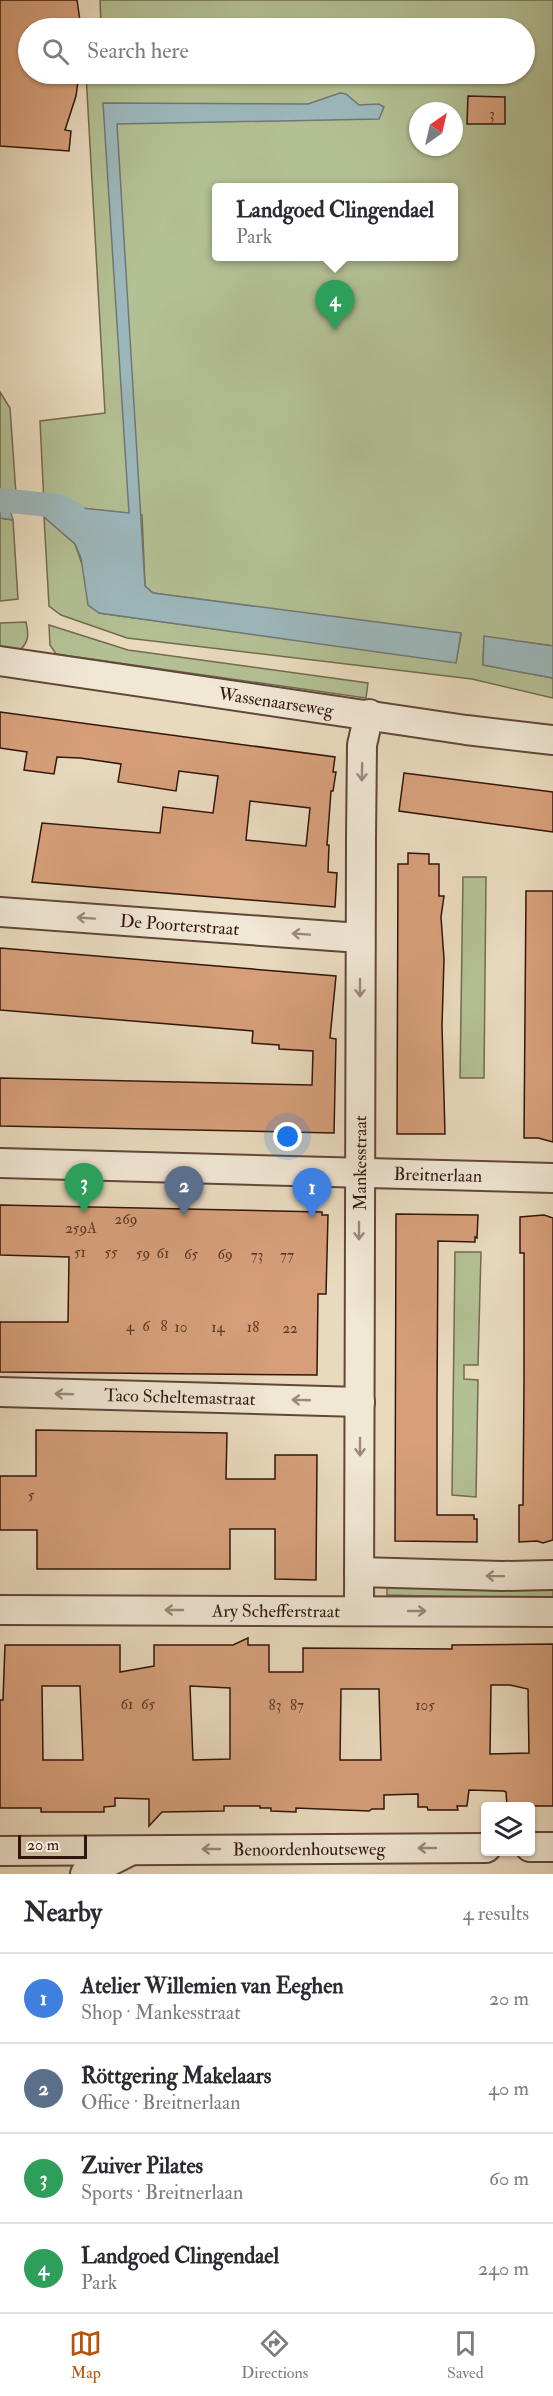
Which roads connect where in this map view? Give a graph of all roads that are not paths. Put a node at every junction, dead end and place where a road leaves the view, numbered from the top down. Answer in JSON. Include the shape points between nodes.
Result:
{"nodes":[{"id":1,"x":0,"y":661,"type":"edge"},
{"id":2,"x":369,"y":714,"type":"junction"},
{"id":3,"x":553,"y":740,"type":"edge"},
{"id":4,"x":0,"y":912,"type":"edge"},
{"id":5,"x":360,"y":938,"type":"junction"},
{"id":6,"x":0,"y":1163,"type":"edge"},
{"id":7,"x":358,"y":1173,"type":"junction"},
{"id":8,"x":553,"y":1178,"type":"edge"},
{"id":9,"x":0,"y":1392,"type":"edge"},
{"id":10,"x":360,"y":1402,"type":"junction"},
{"id":11,"x":359,"y":1572,"type":"junction"},
{"id":12,"x":553,"y":1575,"type":"edge"},
{"id":13,"x":0,"y":1610,"type":"edge"},
{"id":14,"x":359,"y":1611,"type":"junction"},
{"id":15,"x":553,"y":1612,"type":"edge"},
{"id":16,"x":535,"y":1847,"type":"edge"},
{"id":17,"x":553,"y":1847,"type":"edge"},
{"id":18,"x":481,"y":1848,"type":"edge"},
{"id":19,"x":132,"y":1850,"type":"junction"},
{"id":20,"x":0,"y":1851,"type":"edge"},
{"id":21,"x":85,"y":1874,"type":"edge"}],
"edges":[{"from":1,"to":2,"type":"street","name":"Wassenaarseweg"},
{"from":2,"to":3,"type":"street","name":"Wassenaarseweg"},
{"from":2,"to":5,"type":"street","name":"Mankesstraat","one_way":true,"via":[[362,745]]},
{"from":5,"to":4,"type":"street","name":"De Poorterstraat","one_way":true},
{"from":5,"to":7,"type":"street","name":"Mankesstraat","one_way":true},
{"from":6,"to":7,"type":"street","name":"Breitnerlaan"},
{"from":7,"to":8,"type":"street","name":"Breitnerlaan"},
{"from":7,"to":10,"type":"street","name":"Mankesstraat","one_way":true},
{"from":10,"to":9,"type":"street","name":"Taco Scheltemastraat","one_way":true},
{"from":10,"to":11,"type":"street","name":"Mankesstraat","one_way":true},
{"from":12,"to":11,"type":"street","one_way":true},
{"from":11,"to":14,"type":"street","name":"Mankesstraat"},
{"from":14,"to":13,"type":"street","name":"Ary Schefferstraat","one_way":true},
{"from":14,"to":15,"type":"street","name":"Ary Schefferstraat","one_way":true},
{"from":16,"to":17,"type":"street"},
{"from":18,"to":19,"type":"street","name":"Benoordenhoutseweg","one_way":true},
{"from":19,"to":20,"type":"street","name":"Benoordenhoutseweg"},
{"from":19,"to":21,"type":"street","name":"Benoordenhoutseweg"}]}
